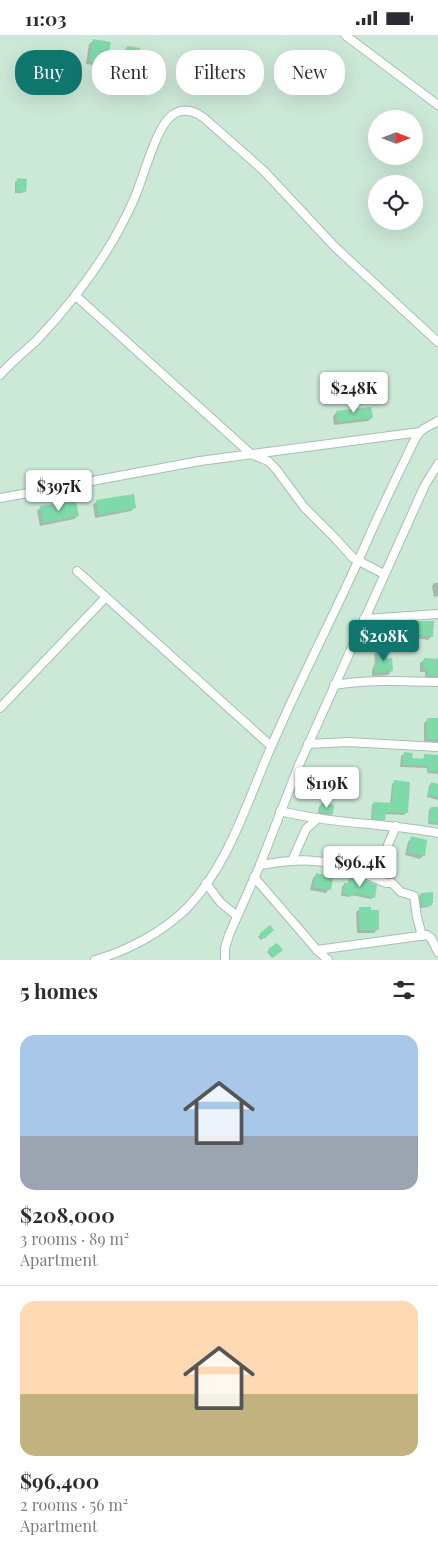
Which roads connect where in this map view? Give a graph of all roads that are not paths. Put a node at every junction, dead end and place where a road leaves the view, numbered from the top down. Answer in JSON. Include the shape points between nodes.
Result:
{"nodes":[{"id":1,"x":345,"y":35,"type":"edge"},
{"id":2,"x":438,"y":105,"type":"edge"},
{"id":3,"x":76,"y":295,"type":"junction"},
{"id":4,"x":438,"y":342,"type":"edge"},
{"id":5,"x":0,"y":375,"type":"edge"},
{"id":6,"x":438,"y":421,"type":"edge"},
{"id":7,"x":420,"y":432,"type":"junction"},
{"id":8,"x":251,"y":454,"type":"junction"},
{"id":9,"x":438,"y":464,"type":"edge"},
{"id":10,"x":0,"y":499,"type":"edge"},
{"id":11,"x":358,"y":561,"type":"junction"},
{"id":12,"x":77,"y":571,"type":"dead end"},
{"id":13,"x":384,"y":574,"type":"junction"},
{"id":14,"x":106,"y":597,"type":"junction"},
{"id":15,"x":438,"y":614,"type":"edge"},
{"id":16,"x":364,"y":619,"type":"junction"},
{"id":17,"x":438,"y":682,"type":"edge"},
{"id":18,"x":334,"y":685,"type":"junction"},
{"id":19,"x":0,"y":708,"type":"edge"},
{"id":20,"x":308,"y":744,"type":"junction"},
{"id":21,"x":271,"y":746,"type":"junction"},
{"id":22,"x":438,"y":747,"type":"edge"},
{"id":23,"x":280,"y":811,"type":"junction"},
{"id":24,"x":318,"y":818,"type":"junction"},
{"id":25,"x":396,"y":827,"type":"junction"},
{"id":26,"x":438,"y":833,"type":"edge"},
{"id":27,"x":292,"y":861,"type":"junction"},
{"id":28,"x":260,"y":865,"type":"junction"},
{"id":29,"x":254,"y":877,"type":"junction"},
{"id":30,"x":374,"y":878,"type":"junction"},
{"id":31,"x":206,"y":883,"type":"junction"},
{"id":32,"x":237,"y":916,"type":"junction"},
{"id":33,"x":422,"y":936,"type":"junction"},
{"id":34,"x":317,"y":950,"type":"junction"},
{"id":35,"x":438,"y":951,"type":"edge"},
{"id":36,"x":110,"y":958,"type":"edge"},
{"id":37,"x":95,"y":960,"type":"edge"},
{"id":38,"x":226,"y":960,"type":"edge"},
{"id":39,"x":328,"y":960,"type":"edge"}],
"edges":[{"from":1,"to":2,"type":"street"},
{"from":3,"to":4,"type":"street","via":[[116,235],[143,179],[162,128],[170,117],[185,110],[196,111],[264,171],[334,247]]},
{"from":3,"to":5,"type":"street","via":[[36,341]]},
{"from":3,"to":8,"type":"street"},
{"from":6,"to":7,"type":"street"},
{"from":7,"to":8,"type":"street"},
{"from":7,"to":11,"type":"street"},
{"from":8,"to":10,"type":"street"},
{"from":8,"to":11,"type":"street","via":[[268,461],[276,469],[304,507]]},
{"from":9,"to":13,"type":"street"},
{"from":11,"to":13,"type":"street"},
{"from":11,"to":21,"type":"street"},
{"from":12,"to":14,"type":"street"},
{"from":13,"to":16,"type":"street"},
{"from":14,"to":19,"type":"street"},
{"from":14,"to":21,"type":"street"},
{"from":15,"to":16,"type":"street"},
{"from":16,"to":18,"type":"street"},
{"from":17,"to":18,"type":"street","via":[[384,680]]},
{"from":18,"to":20,"type":"street"},
{"from":20,"to":22,"type":"street","via":[[348,742]]},
{"from":20,"to":23,"type":"street"},
{"from":21,"to":31,"type":"street","via":[[249,804]]},
{"from":23,"to":24,"type":"street"},
{"from":23,"to":28,"type":"street"},
{"from":24,"to":25,"type":"street"},
{"from":24,"to":27,"type":"street","via":[[306,829]]},
{"from":25,"to":26,"type":"street"},
{"from":25,"to":30,"type":"street"},
{"from":27,"to":28,"type":"street"},
{"from":27,"to":30,"type":"street","via":[[334,864]]},
{"from":28,"to":29,"type":"street"},
{"from":29,"to":32,"type":"street"},
{"from":29,"to":34,"type":"street"},
{"from":30,"to":33,"type":"street","via":[[392,883],[401,892],[414,896]]},
{"from":31,"to":32,"type":"street","via":[[220,902]]},
{"from":31,"to":36,"type":"street","via":[[188,908],[173,921]]},
{"from":32,"to":38,"type":"street","via":[[225,948]]},
{"from":33,"to":34,"type":"street"},
{"from":33,"to":35,"type":"street","via":[[431,938]]},
{"from":34,"to":39,"type":"street"},
{"from":36,"to":37,"type":"street"}]}
